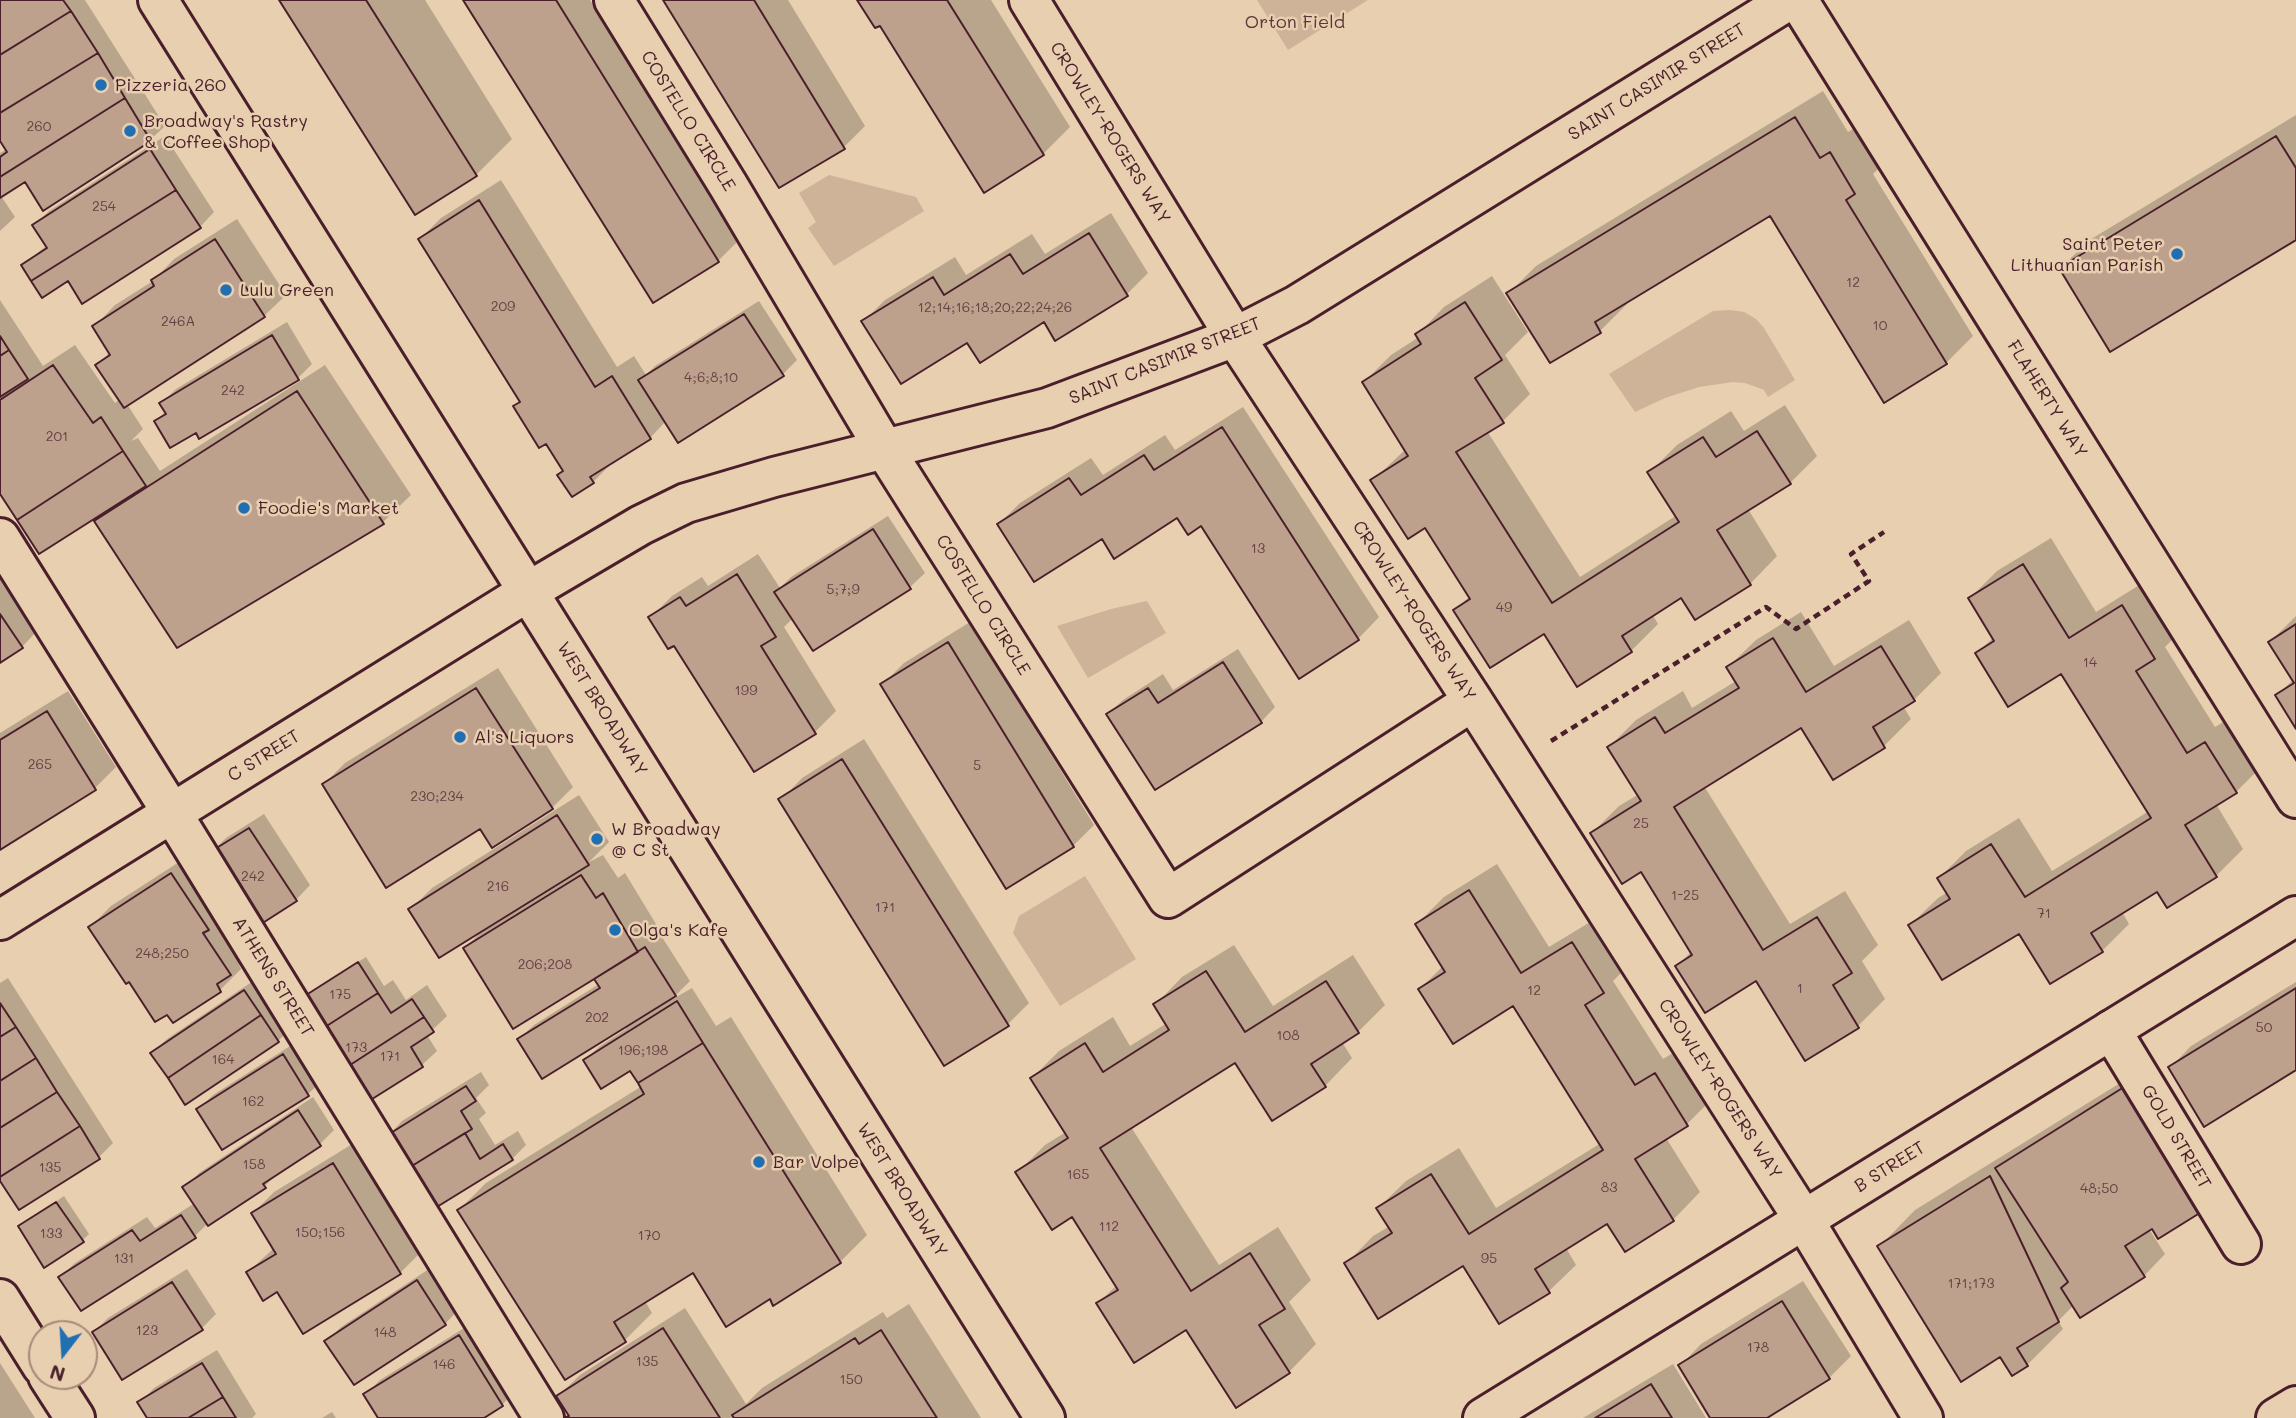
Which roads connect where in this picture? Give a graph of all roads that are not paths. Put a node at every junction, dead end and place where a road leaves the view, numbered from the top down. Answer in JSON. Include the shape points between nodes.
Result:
{"nodes":[{"id":1,"x":158,"y":0,"type":"edge"},
{"id":2,"x":614,"y":0,"type":"edge"},
{"id":3,"x":1028,"y":0,"type":"edge"},
{"id":4,"x":1789,"y":0,"type":"edge"},
{"id":5,"x":1798,"y":0,"type":"edge"},
{"id":6,"x":1235,"y":337,"type":"junction"},
{"id":7,"x":885,"y":450,"type":"junction"},
{"id":8,"x":0,"y":538,"type":"edge"},
{"id":9,"x":529,"y":591,"type":"junction"},
{"id":10,"x":1473,"y":701,"type":"junction"},
{"id":11,"x":2296,"y":798,"type":"edge"},
{"id":12,"x":172,"y":813,"type":"junction"},
{"id":13,"x":2296,"y":916,"type":"edge"},
{"id":14,"x":0,"y":920,"type":"edge"},
{"id":15,"x":2111,"y":1030,"type":"junction"},
{"id":16,"x":1804,"y":1220,"type":"junction"},
{"id":17,"x":2241,"y":1244,"type":"dead end"},
{"id":18,"x":0,"y":1300,"type":"edge"},
{"id":19,"x":28,"y":1344,"type":"edge"},
{"id":20,"x":57,"y":1390,"type":"edge"},
{"id":21,"x":2296,"y":1406,"type":"edge"},
{"id":22,"x":1497,"y":1415,"type":"edge"},
{"id":23,"x":75,"y":1418,"type":"edge"},
{"id":24,"x":544,"y":1418,"type":"edge"},
{"id":25,"x":1045,"y":1418,"type":"edge"},
{"id":26,"x":1923,"y":1418,"type":"edge"},
{"id":27,"x":2276,"y":1418,"type":"edge"}],
"edges":[{"from":1,"to":9,"type":"street","name":"WEST BROADWAY"},
{"from":2,"to":7,"type":"street","name":"COSTELLO CIRCLE"},
{"from":3,"to":6,"type":"street","name":"CROWLEY-ROGERS WAY"},
{"from":4,"to":6,"type":"street","name":"SAINT CASIMIR STREET","via":[[1297,305]]},
{"from":5,"to":11,"type":"street","name":"FLAHERTY WAY"},
{"from":6,"to":7,"type":"street","name":"SAINT CASIMIR STREET","via":[[1046,408]]},
{"from":6,"to":10,"type":"street","name":"CROWLEY-ROGERS WAY"},
{"from":7,"to":9,"type":"street","name":"SAINT CASIMIR STREET","via":[[686,503]]},
{"from":7,"to":10,"type":"street","name":"COSTELLO CIRCLE","via":[[1168,898]]},
{"from":8,"to":12,"type":"street","name":"ATHENS STREET"},
{"from":9,"to":12,"type":"street","name":"C STREET"},
{"from":9,"to":25,"type":"street","name":"WEST BROADWAY"},
{"from":10,"to":16,"type":"street","name":"CROWLEY-ROGERS WAY"},
{"from":12,"to":14,"type":"street","name":"C STREET"},
{"from":12,"to":24,"type":"street","name":"ATHENS STREET"},
{"from":13,"to":15,"type":"street","name":"B STREET"},
{"from":15,"to":16,"type":"street","name":"B STREET"},
{"from":15,"to":17,"type":"street","name":"GOLD STREET"},
{"from":16,"to":22,"type":"street","name":"B STREET"},
{"from":16,"to":26,"type":"street","name":"CROWLEY-ROGERS WAY"},
{"from":18,"to":19,"type":"street"},
{"from":20,"to":23,"type":"street"},
{"from":21,"to":27,"type":"street"}]}
